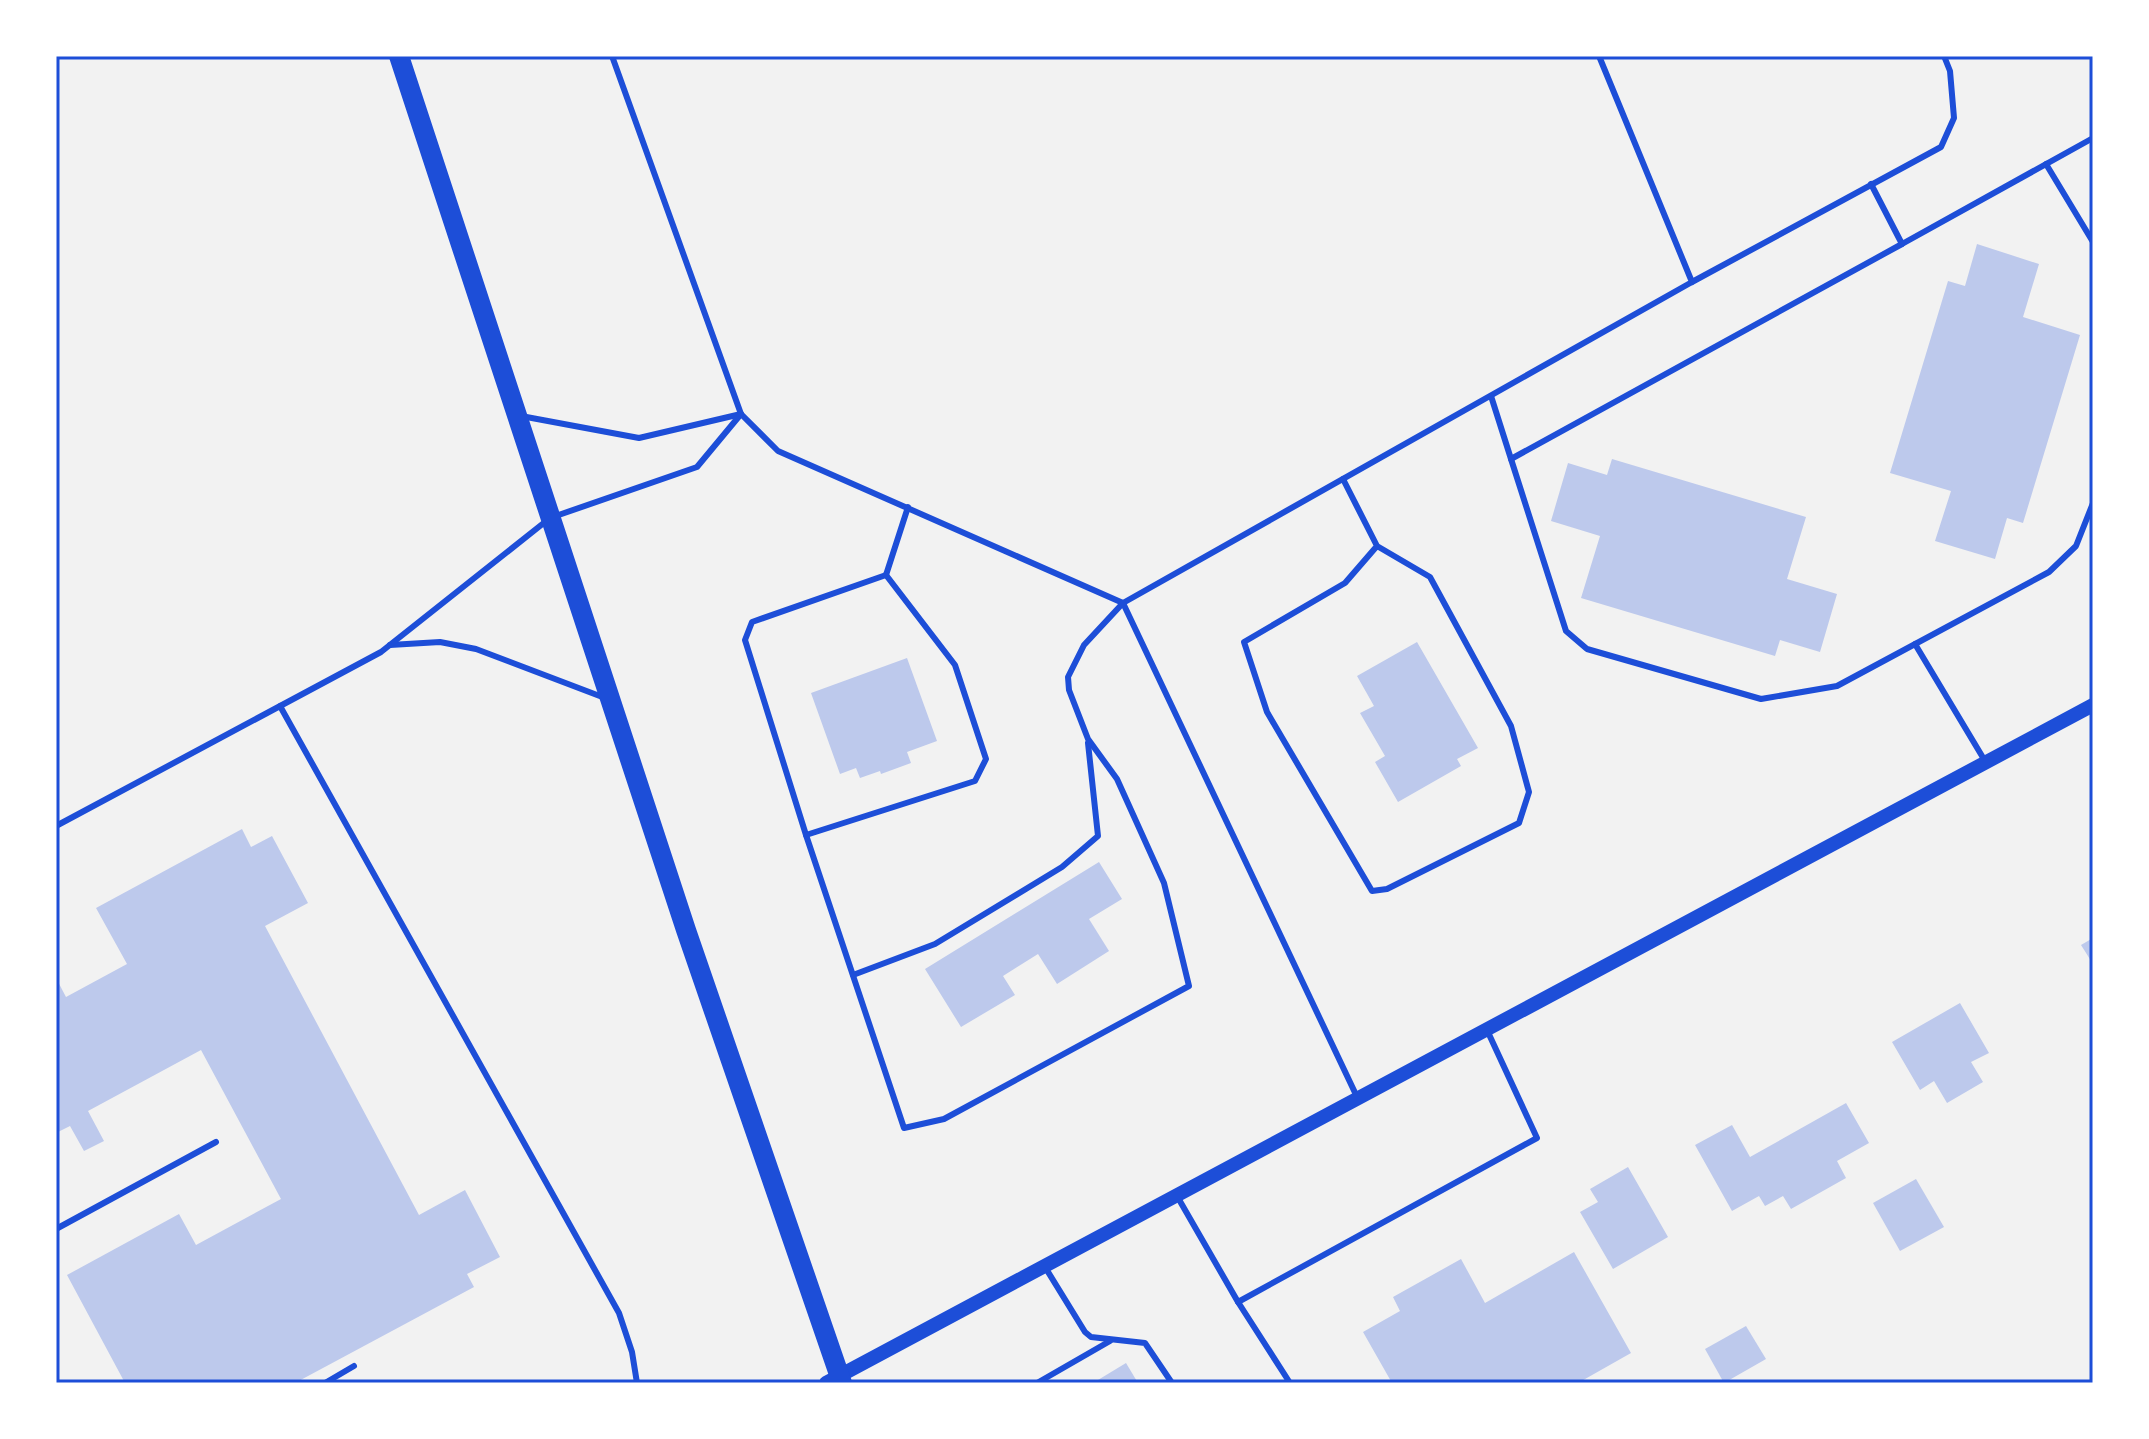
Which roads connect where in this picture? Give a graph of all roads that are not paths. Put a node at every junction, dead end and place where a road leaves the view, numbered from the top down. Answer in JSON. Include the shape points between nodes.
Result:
{"nodes":[{"id":1,"x":399,"y":56,"type":"edge"},
{"id":2,"x":612,"y":56,"type":"edge"},
{"id":3,"x":1599,"y":56,"type":"edge"},
{"id":4,"x":1944,"y":56,"type":"edge"},
{"id":5,"x":2093,"y":138,"type":"edge"},
{"id":6,"x":2046,"y":164,"type":"junction"},
{"id":7,"x":1871,"y":184,"type":"junction"},
{"id":8,"x":2093,"y":242,"type":"edge"},
{"id":9,"x":1902,"y":244,"type":"junction"},
{"id":10,"x":1692,"y":282,"type":"junction"},
{"id":11,"x":1491,"y":396,"type":"junction"},
{"id":12,"x":741,"y":414,"type":"junction"},
{"id":13,"x":517,"y":415,"type":"junction"},
{"id":14,"x":1511,"y":459,"type":"junction"},
{"id":15,"x":1343,"y":479,"type":"junction"},
{"id":16,"x":2093,"y":503,"type":"edge"},
{"id":17,"x":908,"y":507,"type":"junction"},
{"id":18,"x":550,"y":518,"type":"junction"},
{"id":19,"x":1377,"y":546,"type":"junction"},
{"id":20,"x":886,"y":575,"type":"junction"},
{"id":21,"x":1123,"y":603,"type":"junction"},
{"id":22,"x":1915,"y":644,"type":"junction"},
{"id":23,"x":390,"y":645,"type":"junction"},
{"id":24,"x":610,"y":700,"type":"junction"},
{"id":25,"x":2093,"y":705,"type":"edge"},
{"id":26,"x":280,"y":706,"type":"junction"},
{"id":27,"x":1088,"y":739,"type":"junction"},
{"id":28,"x":1986,"y":762,"type":"junction"},
{"id":29,"x":56,"y":826,"type":"edge"},
{"id":30,"x":806,"y":835,"type":"junction"},
{"id":31,"x":853,"y":975,"type":"junction"},
{"id":32,"x":1487,"y":1030,"type":"junction"},
{"id":33,"x":1358,"y":1099,"type":"junction"},
{"id":34,"x":216,"y":1142,"type":"dead end"},
{"id":35,"x":1177,"y":1196,"type":"junction"},
{"id":36,"x":56,"y":1229,"type":"edge"},
{"id":37,"x":1045,"y":1267,"type":"junction"},
{"id":38,"x":1238,"y":1302,"type":"junction"},
{"id":39,"x":1112,"y":1339,"type":"junction"},
{"id":40,"x":354,"y":1366,"type":"dead end"},
{"id":41,"x":836,"y":1381,"type":"edge"},
{"id":42,"x":325,"y":1383,"type":"edge"},
{"id":43,"x":637,"y":1383,"type":"edge"},
{"id":44,"x":1037,"y":1383,"type":"edge"},
{"id":45,"x":1172,"y":1383,"type":"edge"},
{"id":46,"x":1290,"y":1383,"type":"edge"}],
"edges":[{"from":1,"to":13,"type":"main road"},
{"from":2,"to":12,"type":"lane"},
{"from":3,"to":10,"type":"lane"},
{"from":4,"to":7,"type":"lane","via":[[1954,118],[1941,147]]},
{"from":5,"to":6,"type":"lane"},
{"from":6,"to":8,"type":"lane"},
{"from":6,"to":9,"type":"lane"},
{"from":7,"to":9,"type":"lane"},
{"from":7,"to":10,"type":"lane"},
{"from":9,"to":14,"type":"lane"},
{"from":10,"to":11,"type":"lane"},
{"from":11,"to":14,"type":"lane"},
{"from":11,"to":15,"type":"lane"},
{"from":12,"to":13,"type":"lane","via":[[639,438]]},
{"from":12,"to":17,"type":"lane","via":[[778,451]]},
{"from":12,"to":18,"type":"lane","via":[[697,467]]},
{"from":13,"to":18,"type":"main road"},
{"from":14,"to":22,"type":"lane","via":[[1566,631],[1587,649],[1761,699],[1837,686]]},
{"from":15,"to":19,"type":"lane"},
{"from":15,"to":21,"type":"lane"},
{"from":16,"to":22,"type":"lane","via":[[2076,546],[2049,572]]},
{"from":17,"to":20,"type":"lane"},
{"from":17,"to":21,"type":"lane"},
{"from":18,"to":23,"type":"lane"},
{"from":18,"to":24,"type":"main road"},
{"from":19,"to":19,"type":"lane","via":[[1345,583],[1244,642],[1267,712],[1372,891],[1387,889],[1519,823],[1529,792],[1511,726],[1430,577]]},
{"from":20,"to":30,"type":"lane","via":[[752,622],[745,640]]},
{"from":20,"to":30,"type":"lane","via":[[955,665],[986,759],[975,781]]},
{"from":21,"to":27,"type":"lane","via":[[1084,645],[1068,677]]},
{"from":21,"to":33,"type":"lane"},
{"from":22,"to":28,"type":"lane"},
{"from":23,"to":24,"type":"lane","via":[[440,642],[476,649]]},
{"from":23,"to":26,"type":"lane"},
{"from":24,"to":41,"type":"main road"},
{"from":25,"to":28,"type":"street"},
{"from":26,"to":29,"type":"lane"},
{"from":26,"to":43,"type":"lane","via":[[619,1313]]},
{"from":27,"to":31,"type":"lane","via":[[1098,836],[1062,867],[935,944]]},
{"from":27,"to":31,"type":"lane","via":[[1117,779],[1164,883],[1189,986],[944,1119],[904,1128]]},
{"from":28,"to":32,"type":"street"},
{"from":30,"to":31,"type":"lane"},
{"from":32,"to":33,"type":"street"},
{"from":32,"to":38,"type":"lane","via":[[1537,1138]]},
{"from":33,"to":35,"type":"street"},
{"from":34,"to":36,"type":"lane"},
{"from":35,"to":37,"type":"street"},
{"from":35,"to":38,"type":"lane"},
{"from":37,"to":39,"type":"lane","via":[[1085,1332]]},
{"from":37,"to":41,"type":"street"},
{"from":38,"to":46,"type":"lane"},
{"from":39,"to":44,"type":"lane"},
{"from":39,"to":45,"type":"lane","via":[[1145,1343]]},
{"from":40,"to":42,"type":"lane"}]}
